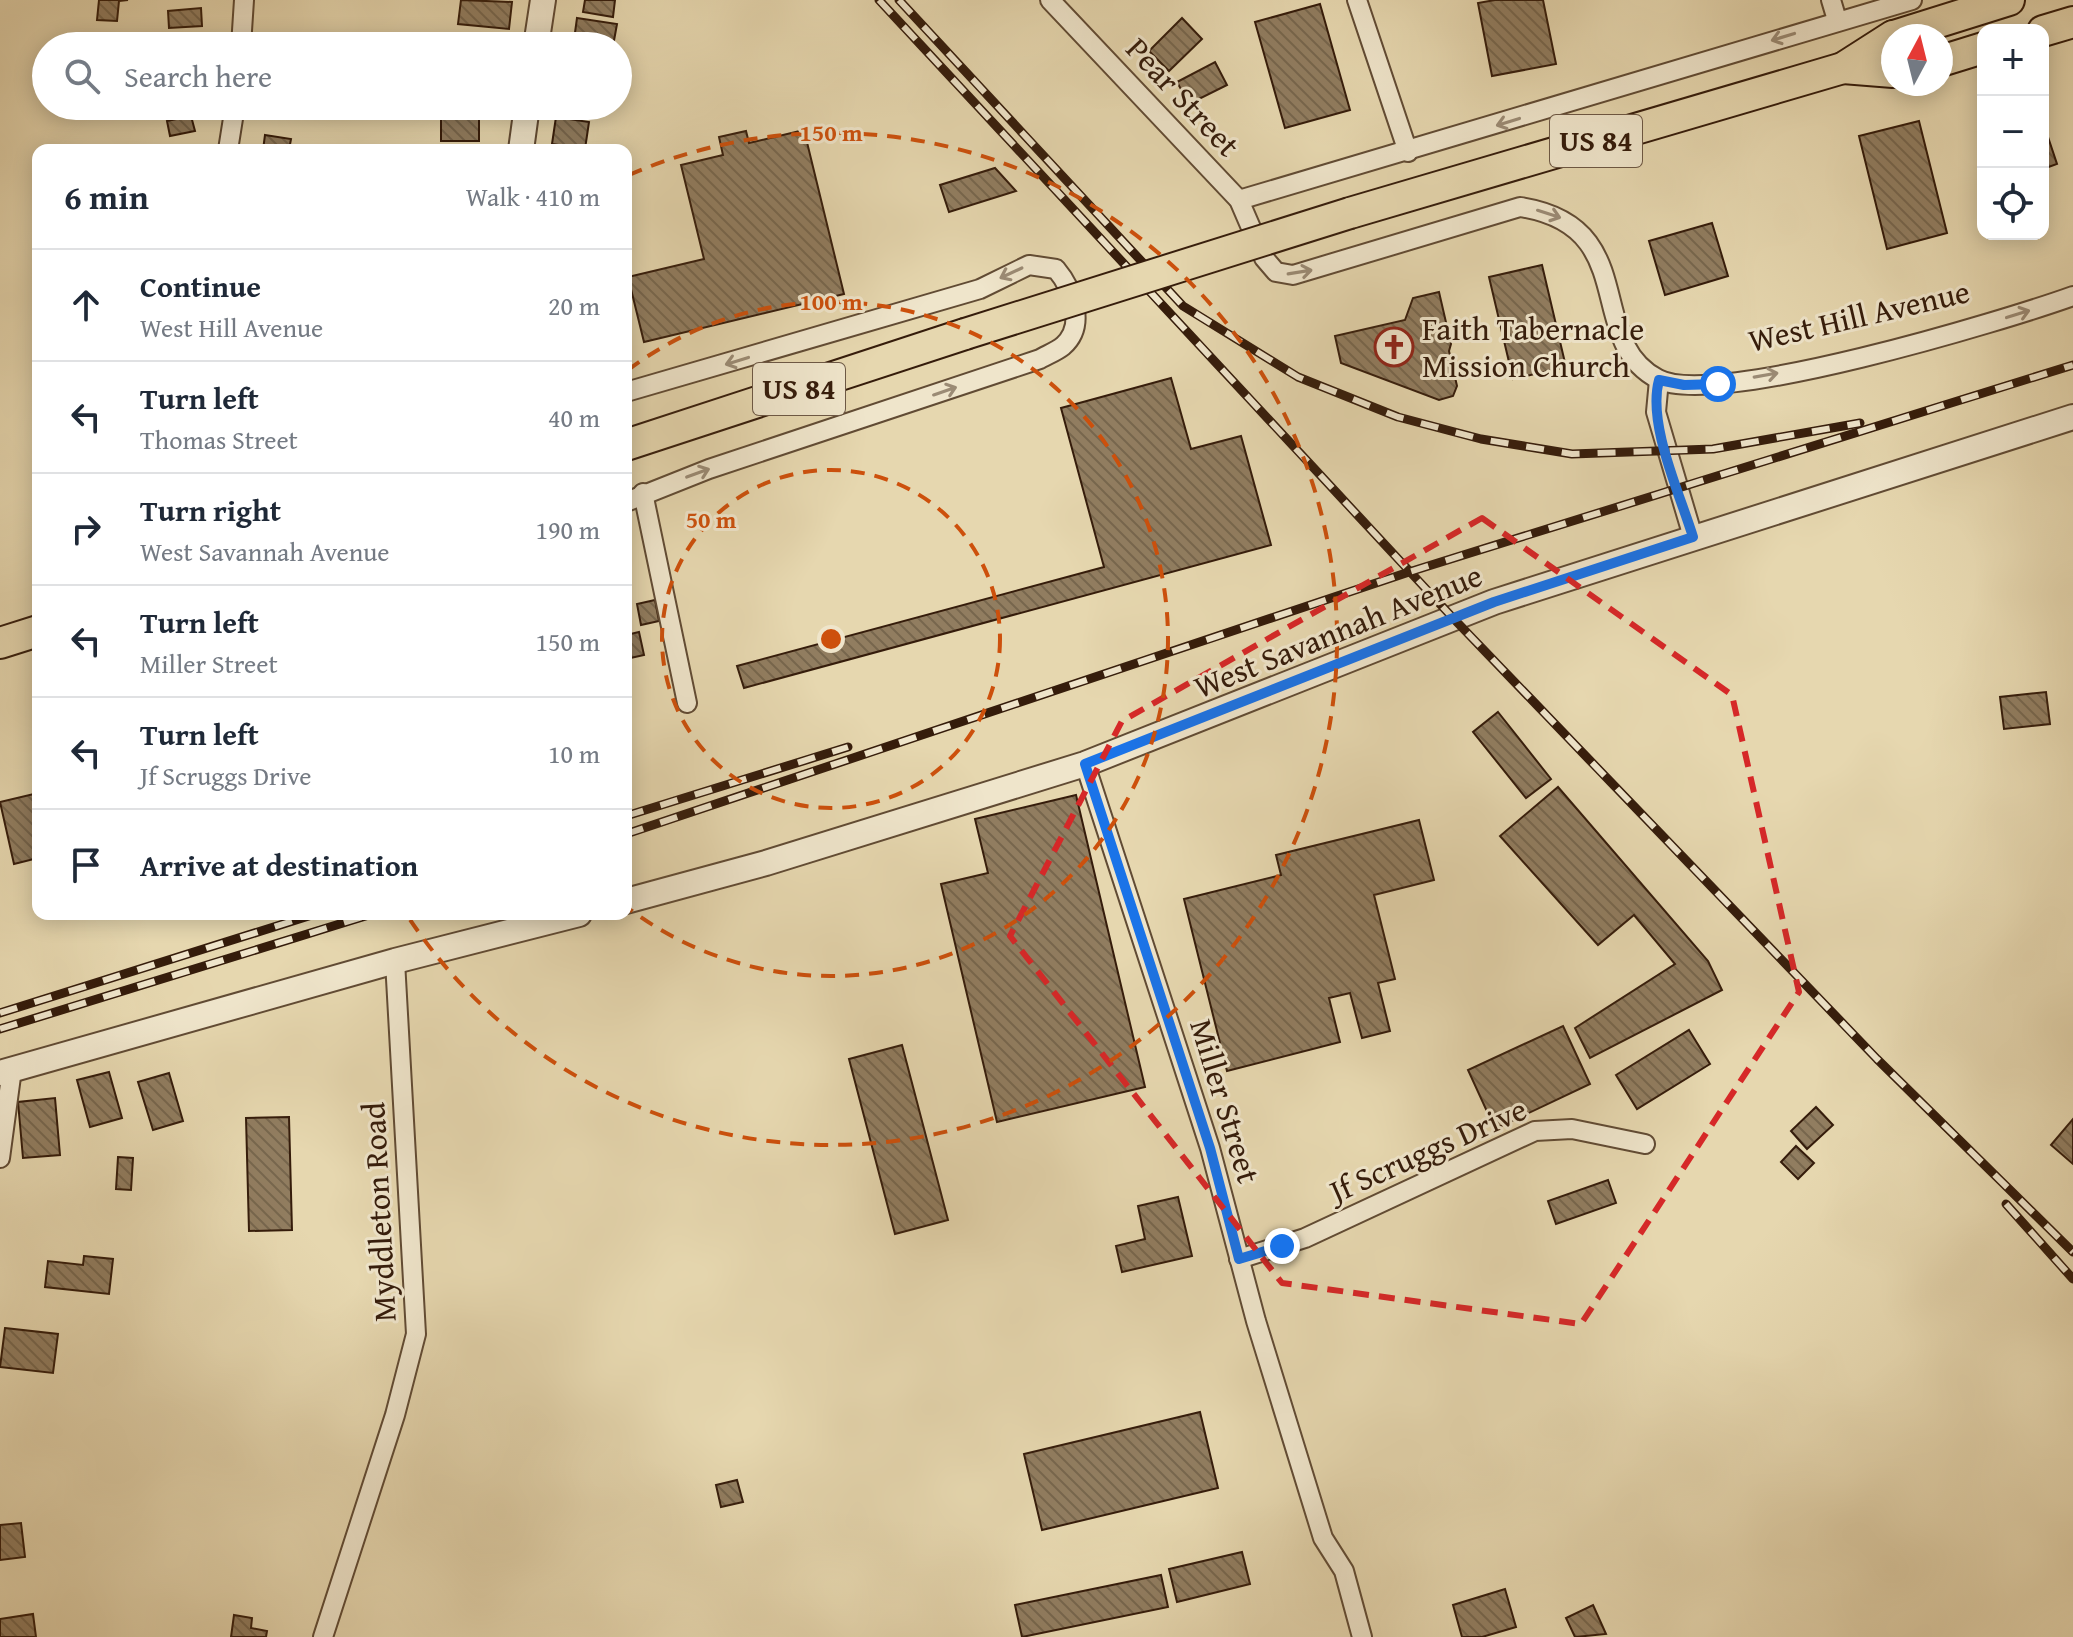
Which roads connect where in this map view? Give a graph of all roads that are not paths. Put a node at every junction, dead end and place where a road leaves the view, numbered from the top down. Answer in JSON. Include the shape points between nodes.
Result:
{"nodes":[{"id":1,"x":244,"y":0,"type":"edge"},
{"id":2,"x":543,"y":0,"type":"edge"},
{"id":3,"x":1050,"y":0,"type":"edge"},
{"id":4,"x":1357,"y":0,"type":"edge"},
{"id":5,"x":1831,"y":0,"type":"edge"},
{"id":6,"x":1912,"y":0,"type":"edge"},
{"id":7,"x":2009,"y":0,"type":"edge"},
{"id":8,"x":1837,"y":20,"type":"junction"},
{"id":9,"x":2073,"y":22,"type":"edge"},
{"id":10,"x":1932,"y":24,"type":"edge"},
{"id":11,"x":2049,"y":29,"type":"edge"},
{"id":12,"x":242,"y":32,"type":"edge"},
{"id":13,"x":538,"y":32,"type":"edge"},
{"id":14,"x":1881,"y":44,"type":"edge"},
{"id":15,"x":1977,"y":50,"type":"edge"},
{"id":16,"x":1953,"y":57,"type":"edge"},
{"id":17,"x":1843,"y":68,"type":"junction"},
{"id":18,"x":1881,"y":71,"type":"edge"},
{"id":19,"x":233,"y":120,"type":"edge"},
{"id":20,"x":525,"y":120,"type":"edge"},
{"id":21,"x":229,"y":144,"type":"edge"},
{"id":22,"x":522,"y":144,"type":"edge"},
{"id":23,"x":1408,"y":152,"type":"junction"},
{"id":24,"x":1239,"y":200,"type":"junction"},
{"id":25,"x":2073,"y":296,"type":"edge"},
{"id":26,"x":1659,"y":380,"type":"junction"},
{"id":27,"x":632,"y":390,"type":"edge"},
{"id":28,"x":2073,"y":417,"type":"edge"},
{"id":29,"x":632,"y":443,"type":"edge"},
{"id":30,"x":643,"y":493,"type":"junction"},
{"id":31,"x":632,"y":499,"type":"edge"},
{"id":32,"x":1693,"y":537,"type":"junction"},
{"id":33,"x":32,"y":633,"type":"edge"},
{"id":34,"x":0,"y":643,"type":"edge"},
{"id":35,"x":687,"y":703,"type":"dead end"},
{"id":36,"x":1085,"y":764,"type":"junction"},
{"id":37,"x":632,"y":899,"type":"edge"},
{"id":38,"x":556,"y":920,"type":"edge"},
{"id":39,"x":395,"y":961,"type":"junction"},
{"id":40,"x":6,"y":1071,"type":"edge"},
{"id":41,"x":1645,"y":1144,"type":"dead end"},
{"id":42,"x":0,"y":1158,"type":"edge"},
{"id":43,"x":1239,"y":1259,"type":"junction"},
{"id":44,"x":323,"y":1637,"type":"edge"},
{"id":45,"x":1362,"y":1637,"type":"edge"}],
"edges":[{"from":1,"to":12,"type":"street"},
{"from":2,"to":13,"type":"street"},
{"from":3,"to":24,"type":"street","name":"Pear Street"},
{"from":4,"to":23,"type":"street"},
{"from":5,"to":8,"type":"street"},
{"from":6,"to":8,"type":"street"},
{"from":7,"to":10,"type":"highway","number":"US 84"},
{"from":8,"to":23,"type":"street","one_way":true},
{"from":9,"to":11,"type":"highway"},
{"from":14,"to":17,"type":"highway","number":"US 84"},
{"from":15,"to":16,"type":"highway"},
{"from":17,"to":18,"type":"highway","number":"US 84"},
{"from":17,"to":29,"type":"highway","number":"US 84","bridge":true,"via":[[1350,213]]},
{"from":19,"to":21,"type":"street"},
{"from":20,"to":22,"type":"street"},
{"from":23,"to":24,"type":"street"},
{"from":24,"to":26,"type":"street","one_way":true,"via":[[1264,258],[1276,272],[1293,275],[1520,207],[1548,211],[1589,241],[1636,362]]},
{"from":26,"to":25,"type":"street","name":"West Hill Avenue","one_way":true,"via":[[1718,384],[1866,356]]},
{"from":26,"to":32,"type":"street","via":[[1656,412]]},
{"from":30,"to":27,"type":"street","one_way":true,"via":[[1040,359],[1065,345],[1073,328],[1070,286],[1056,269],[1029,265],[980,289]]},
{"from":28,"to":32,"type":"street","name":"West Savannah Avenue"},
{"from":30,"to":31,"type":"street"},
{"from":30,"to":35,"type":"street"},
{"from":32,"to":36,"type":"street","name":"West Savannah Avenue","via":[[1494,602]]},
{"from":33,"to":34,"type":"highway"},
{"from":36,"to":37,"type":"street","name":"West Savannah Avenue"},
{"from":36,"to":43,"type":"street","name":"Miller Street","via":[[1210,1148]]},
{"from":38,"to":39,"type":"street"},
{"from":39,"to":40,"type":"street"},
{"from":39,"to":44,"type":"street","name":"Myddleton Road","via":[[416,1334]]},
{"from":40,"to":42,"type":"street"},
{"from":41,"to":43,"type":"street","name":"Jf Scruggs Drive","via":[[1572,1129],[1535,1131],[1305,1238]]},
{"from":43,"to":45,"type":"street","name":"Miller Street","via":[[1323,1538],[1344,1571]]}]}
